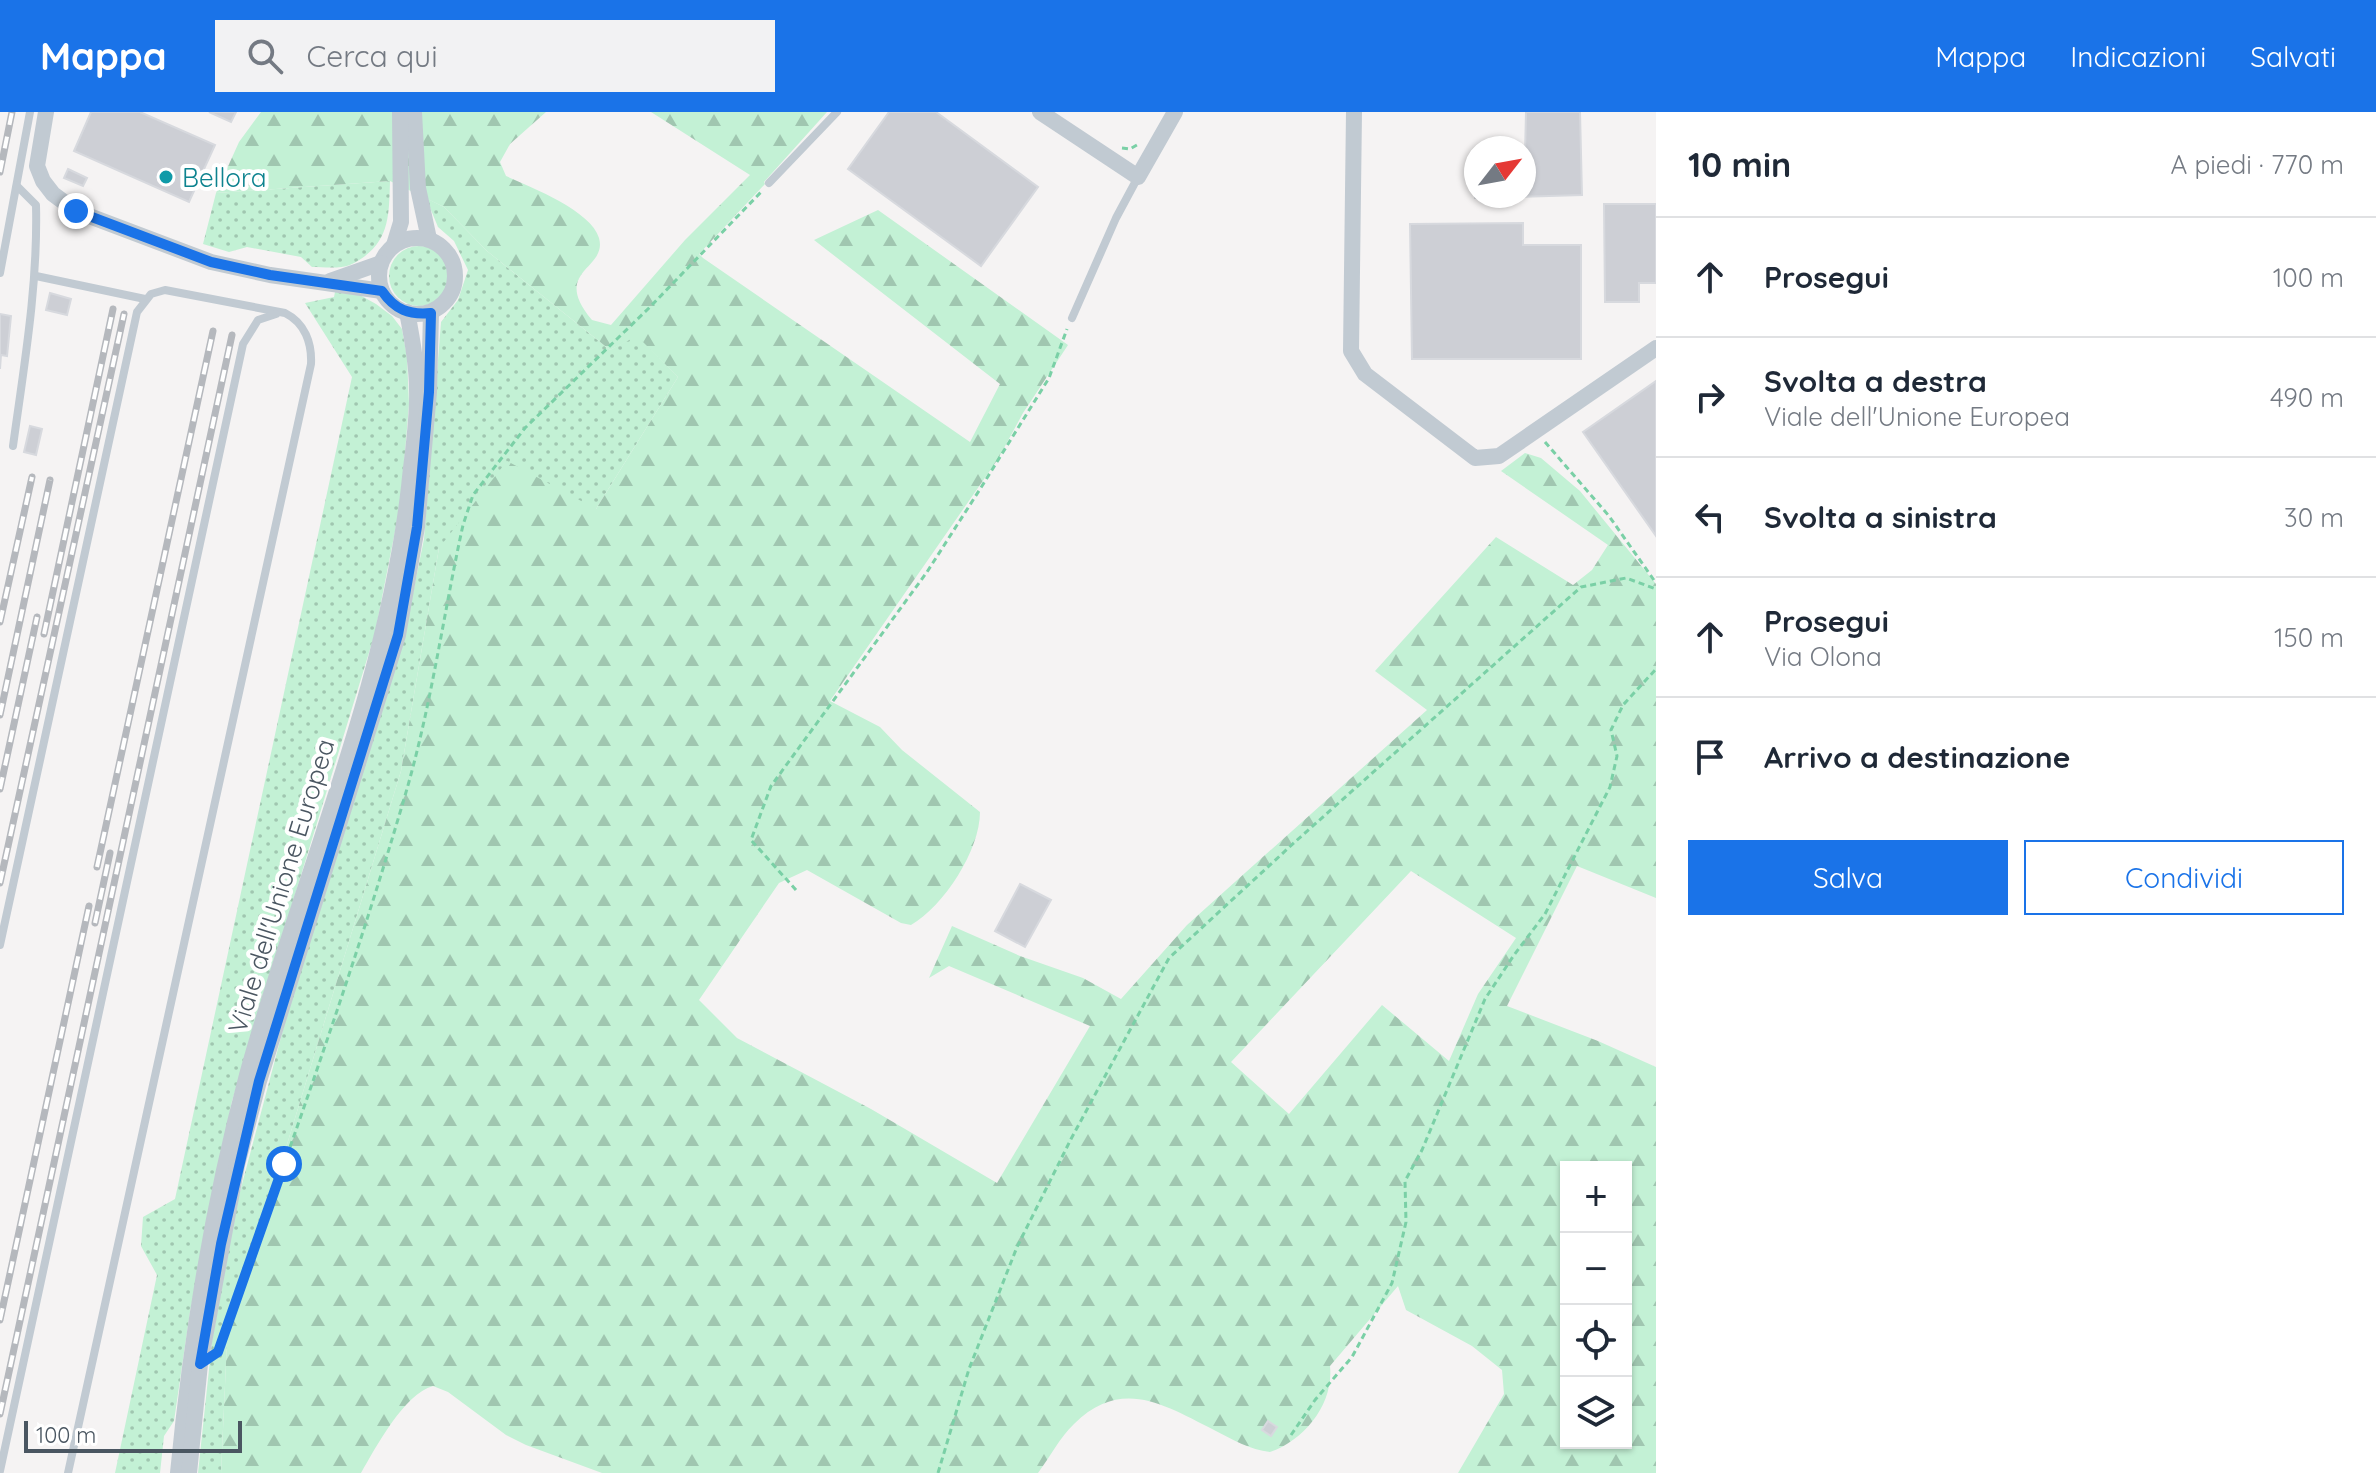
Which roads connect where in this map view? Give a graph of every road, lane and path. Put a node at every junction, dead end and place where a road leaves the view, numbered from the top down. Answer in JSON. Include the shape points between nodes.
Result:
{"nodes":[{"id":1,"x":30,"y":112,"type":"edge"},
{"id":2,"x":46,"y":112,"type":"edge"},
{"id":3,"x":400,"y":112,"type":"edge"},
{"id":4,"x":414,"y":112,"type":"edge"},
{"id":5,"x":837,"y":112,"type":"edge"},
{"id":6,"x":1040,"y":112,"type":"edge"},
{"id":7,"x":1175,"y":112,"type":"edge"},
{"id":8,"x":1354,"y":112,"type":"edge"},
{"id":9,"x":1141,"y":143,"type":"dead end"},
{"id":10,"x":1101,"y":152,"type":"junction"},
{"id":11,"x":1138,"y":177,"type":"junction"},
{"id":12,"x":769,"y":183,"type":"joint"},
{"id":13,"x":17,"y":186,"type":"junction"},
{"id":14,"x":429,"y":239,"type":"junction"},
{"id":15,"x":394,"y":245,"type":"junction"},
{"id":16,"x":381,"y":263,"type":"junction"},
{"id":17,"x":0,"y":273,"type":"edge"},
{"id":18,"x":36,"y":276,"type":"junction"},
{"id":19,"x":327,"y":282,"type":"junction"},
{"id":20,"x":382,"y":291,"type":"junction"},
{"id":21,"x":145,"y":299,"type":"junction"},
{"id":22,"x":407,"y":312,"type":"junction"},
{"id":23,"x":285,"y":313,"type":"junction"},
{"id":24,"x":431,"y":313,"type":"junction"},
{"id":25,"x":1072,"y":318,"type":"joint"},
{"id":26,"x":1656,"y":348,"type":"edge"},
{"id":27,"x":1535,"y":430,"type":"junction"},
{"id":28,"x":13,"y":446,"type":"dead end"},
{"id":29,"x":1656,"y":583,"type":"edge"},
{"id":30,"x":1656,"y":589,"type":"edge"},
{"id":31,"x":1656,"y":669,"type":"edge"},
{"id":32,"x":796,"y":890,"type":"dead end"},
{"id":33,"x":0,"y":945,"type":"edge"},
{"id":34,"x":200,"y":1364,"type":"junction"},
{"id":35,"x":1291,"y":1435,"type":"dead end"},
{"id":36,"x":0,"y":1471,"type":"edge"},
{"id":37,"x":68,"y":1473,"type":"edge"},
{"id":38,"x":178,"y":1473,"type":"edge"},
{"id":39,"x":189,"y":1473,"type":"edge"},
{"id":40,"x":938,"y":1473,"type":"edge"}],
"edges":[{"from":1,"to":13,"type":"lane"},
{"from":2,"to":19,"type":"street","via":[[37,166],[53,194],[76,211],[211,262]]},
{"from":3,"to":15,"type":"street","via":[[401,222]]},
{"from":4,"to":14,"type":"street","via":[[418,188]]},
{"from":5,"to":12,"type":"lane"},
{"from":6,"to":10,"type":"street"},
{"from":7,"to":11,"type":"street"},
{"from":8,"to":27,"type":"street","via":[[1351,351],[1365,374],[1475,458],[1499,456]]},
{"from":9,"to":10,"type":"path","via":[[1130,149],[1108,142]]},
{"from":10,"to":11,"type":"street"},
{"from":11,"to":25,"type":"lane"},
{"from":12,"to":34,"type":"path","via":[[525,428],[473,495],[405,797],[218,1352]]},
{"from":13,"to":17,"type":"lane"},
{"from":13,"to":18,"type":"lane","via":[[36,205]]},
{"from":14,"to":15,"type":"street","via":[[411,238]]},
{"from":14,"to":24,"type":"street","via":[[450,255],[455,268],[451,294]]},
{"from":15,"to":16,"type":"street"},
{"from":16,"to":19,"type":"street"},
{"from":16,"to":20,"type":"street"},
{"from":18,"to":21,"type":"lane"},
{"from":18,"to":28,"type":"lane"},
{"from":19,"to":20,"type":"street"},
{"from":20,"to":22,"type":"street"},
{"from":21,"to":23,"type":"lane","via":[[165,290]]},
{"from":21,"to":33,"type":"lane","via":[[135,322]]},
{"from":22,"to":24,"type":"street"},
{"from":22,"to":38,"type":"street","name":"Viale dell'Unione Europea","via":[[418,389],[392,588],[379,648],[225,1161],[188,1365]]},
{"from":23,"to":36,"type":"lane","via":[[258,320],[243,344]]},
{"from":23,"to":37,"type":"lane","via":[[307,336],[311,364]]},
{"from":24,"to":34,"type":"street","name":"Viale dell'Unione Europea","via":[[417,527],[398,635],[259,1081]]},
{"from":25,"to":32,"type":"path","via":[[1049,378],[927,572],[771,786],[751,840]]},
{"from":26,"to":27,"type":"street"},
{"from":27,"to":29,"type":"path","via":[[1609,516]]},
{"from":30,"to":40,"type":"path","via":[[1626,578],[1581,587],[1169,958],[1017,1247],[969,1369]]},
{"from":31,"to":35,"type":"path","via":[[1623,705],[1611,730],[1617,756],[1610,787],[1545,914],[1485,999],[1405,1181],[1406,1222],[1392,1283],[1352,1357]]},
{"from":34,"to":39,"type":"street","name":"Viale dell'Unione Europea"}]}
